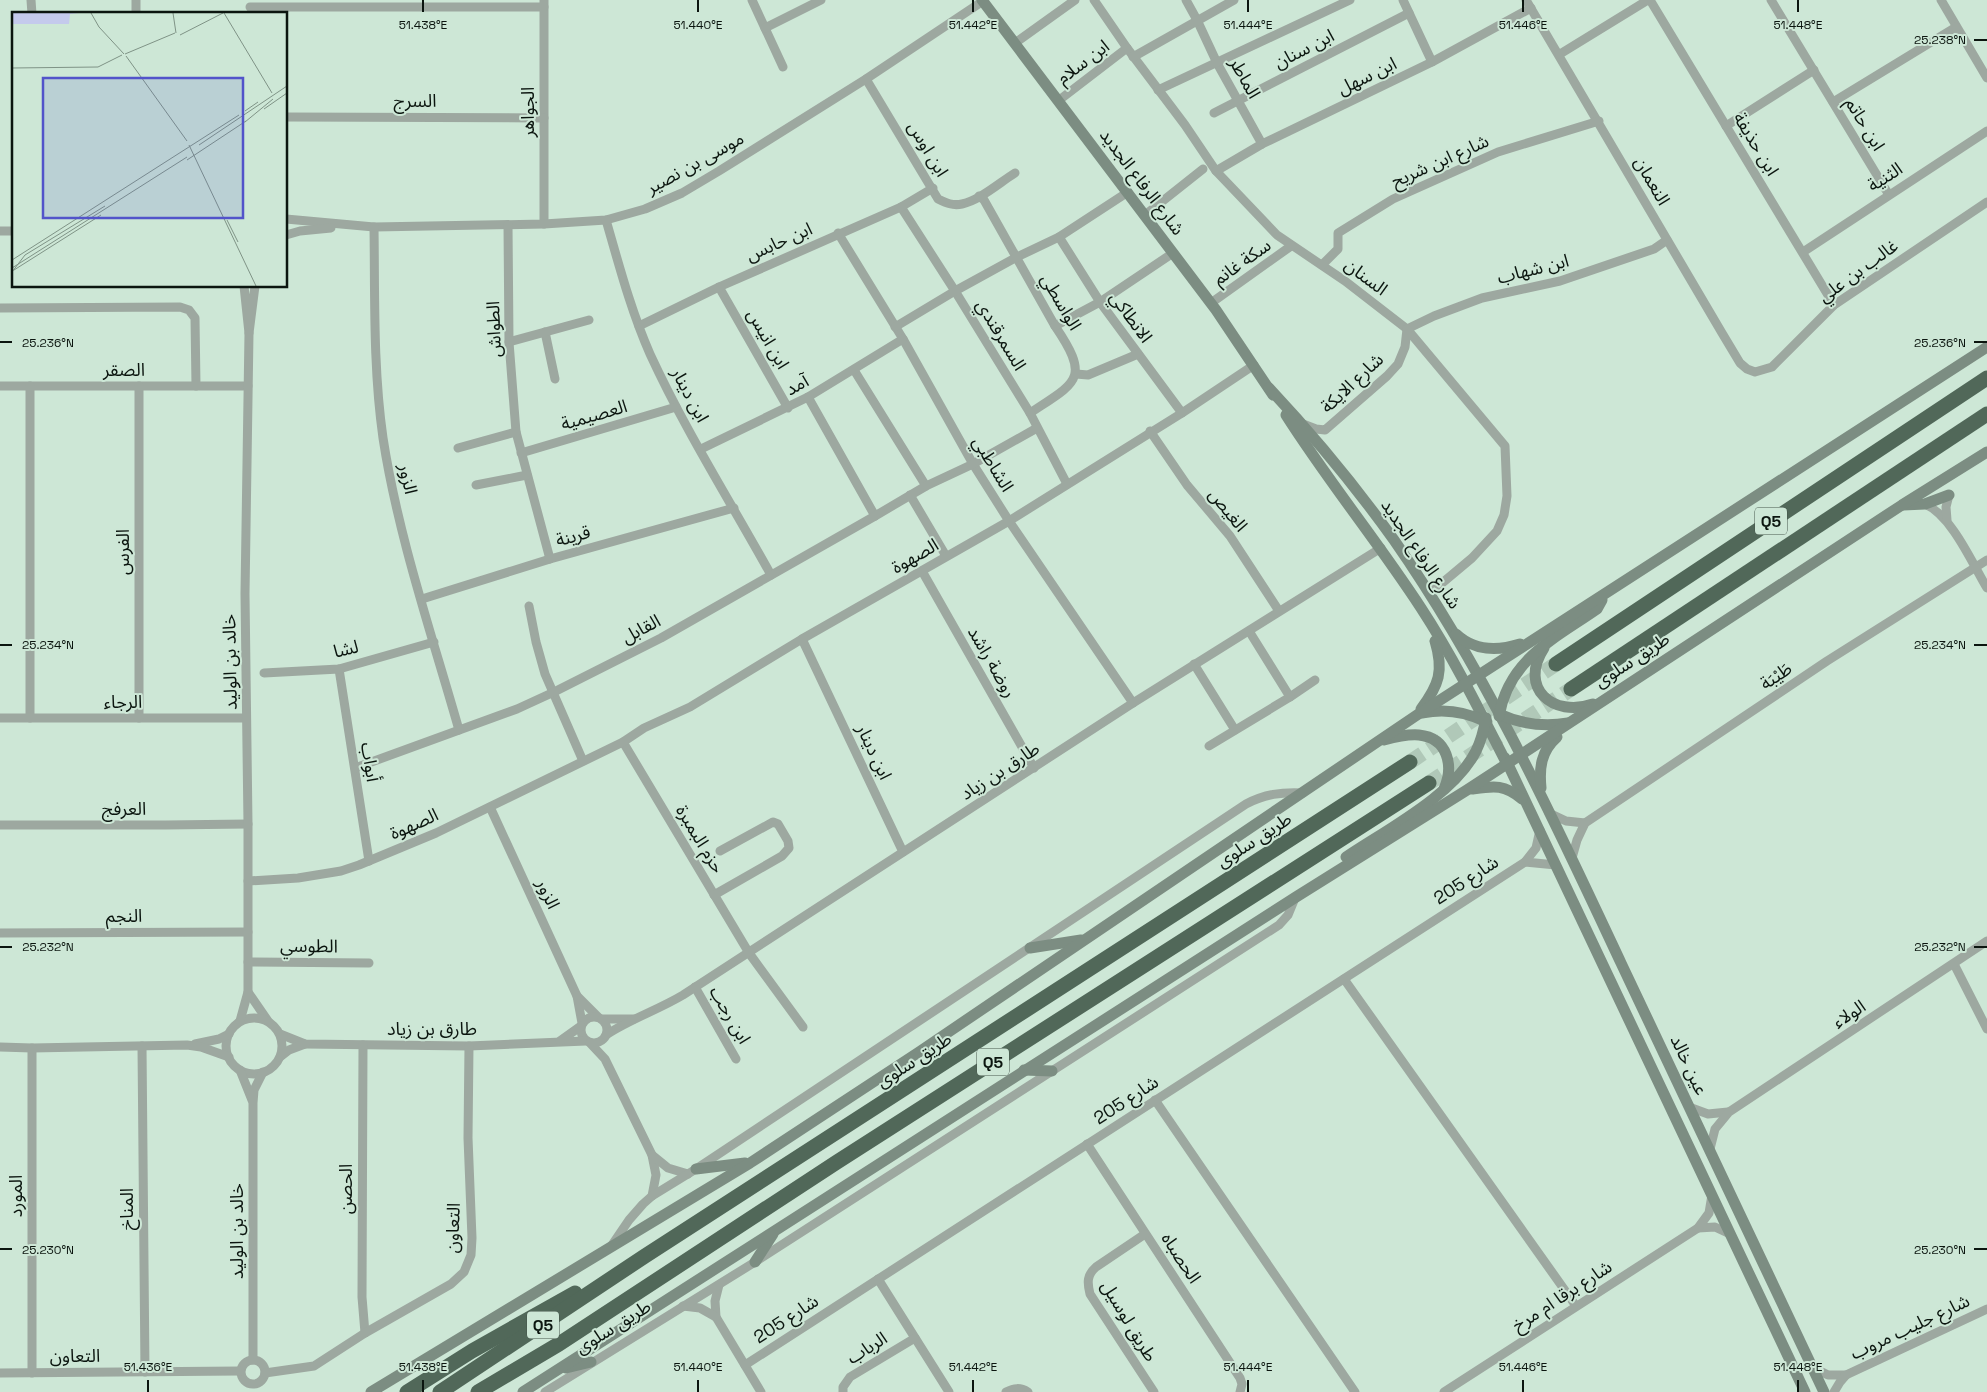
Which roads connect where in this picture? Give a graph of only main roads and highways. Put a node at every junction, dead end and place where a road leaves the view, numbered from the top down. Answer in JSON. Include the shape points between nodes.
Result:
{"nodes":[{"id":1,"x":982,"y":0,"type":"edge"},
{"id":2,"x":1987,"y":347,"type":"edge"},
{"id":3,"x":1987,"y":378,"type":"edge"},
{"id":4,"x":1269,"y":388,"type":"junction"},
{"id":5,"x":1987,"y":414,"type":"edge"},
{"id":6,"x":1987,"y":452,"type":"edge"},
{"id":7,"x":1949,"y":495,"type":"road end"},
{"id":8,"x":1902,"y":505,"type":"junction"},
{"id":9,"x":1605,"y":595,"type":"junction"},
{"id":10,"x":1429,"y":620,"type":"junction"},
{"id":11,"x":1449,"y":628,"type":"junction"},
{"id":12,"x":1533,"y":640,"type":"junction"},
{"id":13,"x":1546,"y":644,"type":"junction"},
{"id":14,"x":1556,"y":664,"type":"tunnel mouth"},
{"id":15,"x":1478,"y":676,"type":"junction"},
{"id":16,"x":1466,"y":684,"type":"junction"},
{"id":17,"x":1571,"y":689,"type":"tunnel mouth"},
{"id":18,"x":1605,"y":701,"type":"junction"},
{"id":19,"x":1487,"y":709,"type":"junction"},
{"id":20,"x":1499,"y":714,"type":"junction"},
{"id":21,"x":1417,"y":715,"type":"junction"},
{"id":22,"x":1486,"y":722,"type":"junction"},
{"id":23,"x":1572,"y":722,"type":"junction"},
{"id":24,"x":1498,"y":729,"type":"junction"},
{"id":25,"x":1377,"y":742,"type":"junction"},
{"id":26,"x":1521,"y":755,"type":"junction"},
{"id":27,"x":1410,"y":762,"type":"tunnel mouth"},
{"id":28,"x":1508,"y":764,"type":"junction"},
{"id":29,"x":1429,"y":782,"type":"tunnel mouth"},
{"id":30,"x":1443,"y":790,"type":"junction"},
{"id":31,"x":1467,"y":790,"type":"junction"},
{"id":32,"x":1541,"y":794,"type":"junction"},
{"id":33,"x":1525,"y":802,"type":"junction"},
{"id":34,"x":1296,"y":897,"type":"junction"},
{"id":35,"x":1086,"y":940,"type":"junction"},
{"id":36,"x":1030,"y":948,"type":"road end"},
{"id":37,"x":1024,"y":1070,"type":"junction"},
{"id":38,"x":1052,"y":1071,"type":"road end"},
{"id":39,"x":750,"y":1163,"type":"junction"},
{"id":40,"x":692,"y":1171,"type":"road end"},
{"id":41,"x":776,"y":1230,"type":"junction"},
{"id":42,"x":645,"y":1256,"type":"junction"},
{"id":43,"x":756,"y":1262,"type":"road end"},
{"id":44,"x":558,"y":1344,"type":"junction"},
{"id":45,"x":591,"y":1362,"type":"road end"},
{"id":46,"x":560,"y":1369,"type":"junction"},
{"id":47,"x":371,"y":1392,"type":"edge"},
{"id":48,"x":407,"y":1392,"type":"edge"},
{"id":49,"x":440,"y":1392,"type":"edge"},
{"id":50,"x":478,"y":1392,"type":"edge"},
{"id":51,"x":497,"y":1392,"type":"edge"},
{"id":52,"x":524,"y":1392,"type":"edge"},
{"id":53,"x":1805,"y":1392,"type":"edge"},
{"id":54,"x":1824,"y":1392,"type":"edge"}],
"edges":[{"from":1,"to":4,"type":"main road","name":"شارع الرفاع الجديد","via":[[1211,304]]},
{"from":2,"to":9,"type":"main road","name":"طريق سلوى"},
{"from":3,"to":14,"type":"highway","number":"Q5"},
{"from":4,"to":10,"type":"main road","name":"شارع الرفاع الجديد","via":[[1310,453],[1381,548]]},
{"from":4,"to":11,"type":"main road","name":"شارع الرفاع الجديد","via":[[1324,449],[1393,539]]},
{"from":5,"to":17,"type":"highway","name":"طريق سلوى","number":"Q5"},
{"from":6,"to":8,"type":"main road","name":"طريق سلوى"},
{"from":7,"to":8,"type":"main road","via":[[1926,504]]},
{"from":8,"to":18,"type":"main road","name":"طريق سلوى"},
{"from":9,"to":12,"type":"main road","name":"طريق سلوى"},
{"from":9,"to":13,"type":"main road","via":[[1597,609]]},
{"from":10,"to":16,"type":"main road","name":"شارع الرفاع الجديد"},
{"from":10,"to":21,"type":"main road","via":[[1439,654],[1439,679]]},
{"from":11,"to":12,"type":"main road","via":[[1467,642],[1486,648],[1500,649]]},
{"from":11,"to":15,"type":"main road","name":"شارع الرفاع الجديد"},
{"from":12,"to":15,"type":"main road","name":"طريق سلوى"},
{"from":13,"to":18,"type":"main road","via":[[1535,667],[1535,680],[1549,702],[1576,708]]},
{"from":13,"to":20,"type":"main road","via":[[1518,669],[1506,690]]},
{"from":15,"to":16,"type":"main road","name":"طريق سلوى"},
{"from":15,"to":19,"type":"main road"},
{"from":15,"to":20,"type":"main road","name":"شارع الرفاع الجديد"},
{"from":16,"to":19,"type":"main road"},
{"from":16,"to":21,"type":"main road","name":"طريق سلوى"},
{"from":16,"to":22,"type":"main road","name":"شارع الرفاع الجديد"},
{"from":18,"to":23,"type":"main road","name":"طريق سلوى"},
{"from":19,"to":20,"type":"main road"},
{"from":19,"to":22,"type":"main road"},
{"from":20,"to":23,"type":"main road","via":[[1523,723],[1549,725]]},
{"from":20,"to":24,"type":"main road"},
{"from":20,"to":26,"type":"main road","name":"شارع الرفاع الجديد"},
{"from":21,"to":22,"type":"main road","via":[[1452,710]]},
{"from":21,"to":25,"type":"main road","name":"طريق سلوى"},
{"from":22,"to":24,"type":"main road"},
{"from":22,"to":28,"type":"main road","name":"شارع الرفاع الجديد"},
{"from":22,"to":30,"type":"main road","via":[[1466,767]]},
{"from":23,"to":26,"type":"main road","name":"طريق سلوى"},
{"from":23,"to":32,"type":"main road","via":[[1545,750],[1540,773]]},
{"from":24,"to":26,"type":"main road"},
{"from":24,"to":28,"type":"main road"},
{"from":25,"to":30,"type":"main road","via":[[1411,735],[1439,743],[1449,763]]},
{"from":25,"to":35,"type":"main road","name":"طريق سلوى"},
{"from":26,"to":28,"type":"main road","name":"طريق سلوى"},
{"from":26,"to":32,"type":"main road","name":"عين خالد"},
{"from":27,"to":42,"type":"highway","name":"طريق سلوى","number":"Q5"},
{"from":28,"to":31,"type":"main road","name":"طريق سلوى"},
{"from":28,"to":33,"type":"main road","name":"عين خالد"},
{"from":29,"to":44,"type":"highway","name":"طريق سلوى","number":"Q5"},
{"from":30,"to":34,"type":"main road","via":[[1328,868]]},
{"from":31,"to":33,"type":"main road","via":[[1504,787]]},
{"from":31,"to":34,"type":"main road","name":"طريق سلوى"},
{"from":32,"to":54,"type":"main road","name":"عين خالد"},
{"from":33,"to":53,"type":"main road","name":"عين خالد"},
{"from":34,"to":37,"type":"main road","name":"طريق سلوى"},
{"from":35,"to":36,"type":"main road"},
{"from":35,"to":39,"type":"main road","name":"طريق سلوى"},
{"from":37,"to":38,"type":"main road"},
{"from":37,"to":41,"type":"main road","name":"طريق سلوى"},
{"from":39,"to":40,"type":"main road"},
{"from":39,"to":47,"type":"main road","name":"طريق سلوى"},
{"from":41,"to":43,"type":"main road"},
{"from":41,"to":46,"type":"main road","name":"طريق سلوى"},
{"from":42,"to":48,"type":"highway","via":[[472,1351]]},
{"from":42,"to":49,"type":"highway","name":"طريق سلوى","number":"Q5"},
{"from":44,"to":50,"type":"highway","name":"طريق سلوى","number":"Q5"},
{"from":44,"to":51,"type":"highway"},
{"from":45,"to":46,"type":"main road"},
{"from":46,"to":52,"type":"main road","name":"طريق سلوى"}]}
